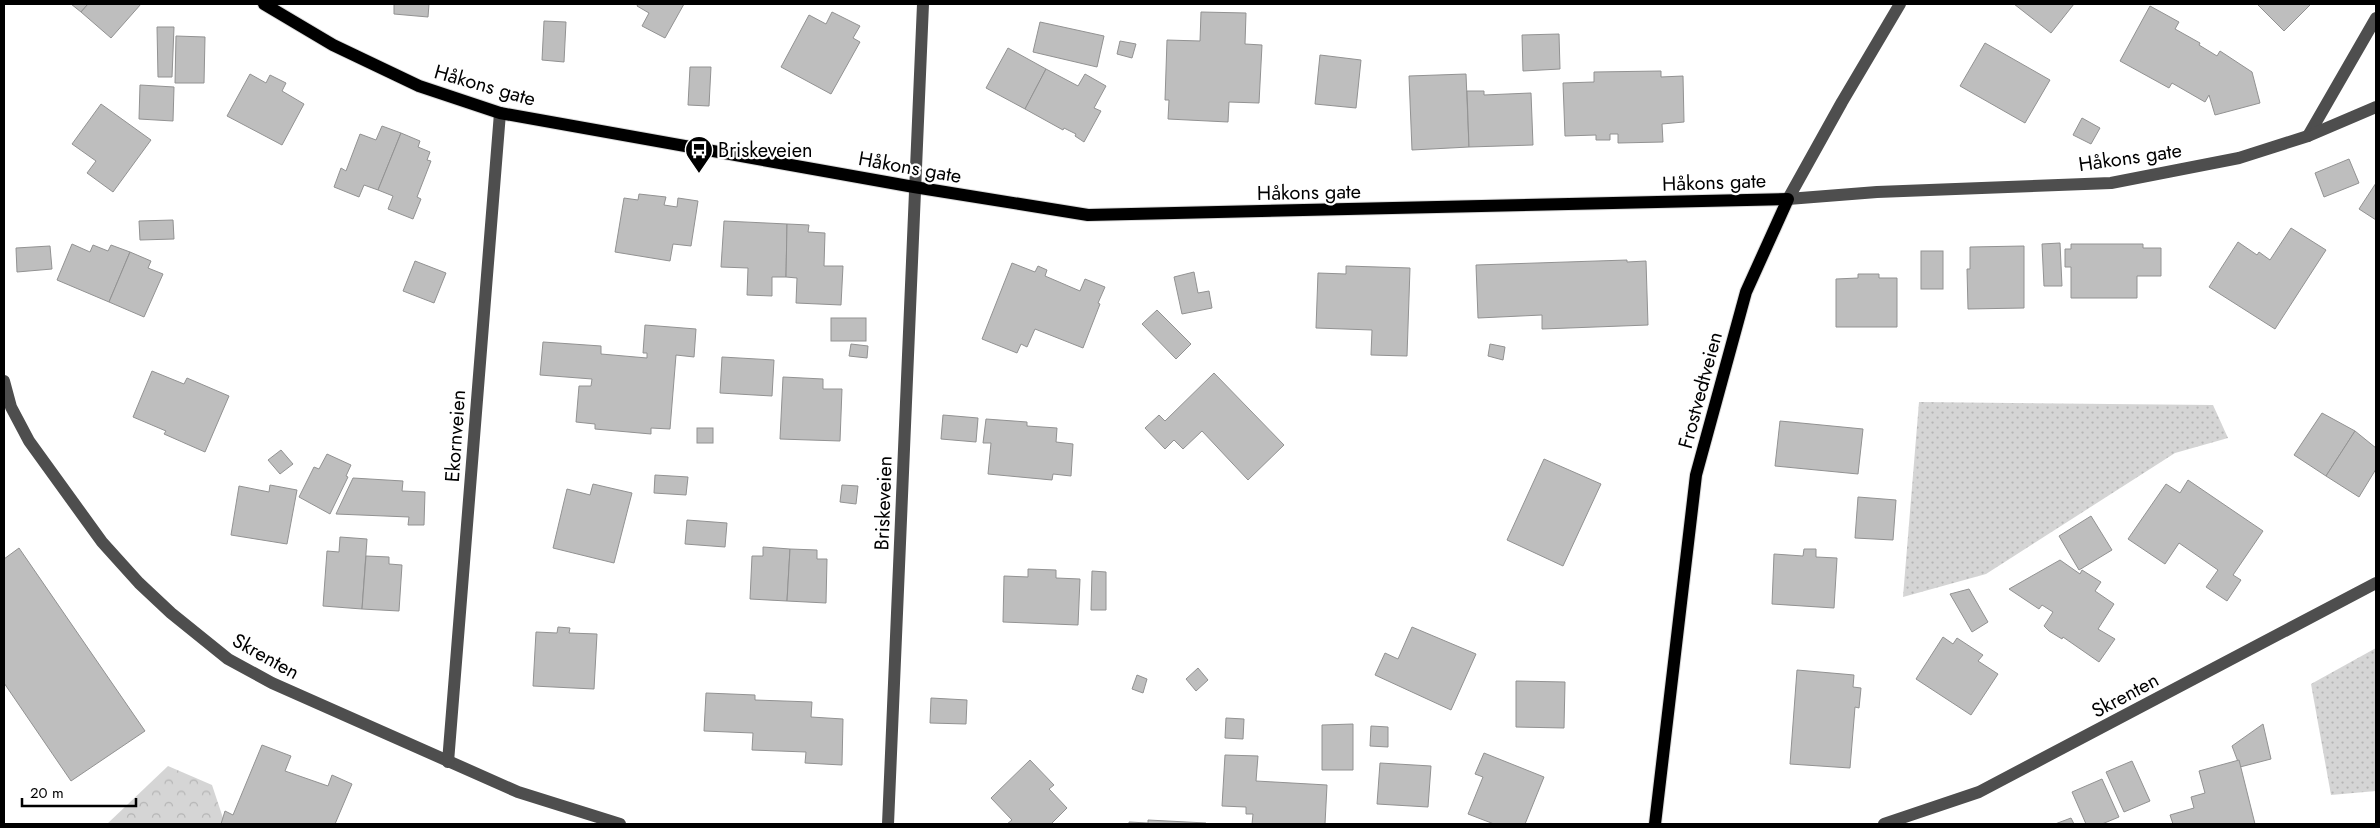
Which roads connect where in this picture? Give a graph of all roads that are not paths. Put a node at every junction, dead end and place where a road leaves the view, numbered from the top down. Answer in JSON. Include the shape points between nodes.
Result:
{"nodes":[{"id":1,"x":264,"y":4,"type":"edge"},
{"id":2,"x":922,"y":4,"type":"edge"},
{"id":3,"x":1900,"y":4,"type":"edge"},
{"id":4,"x":2376,"y":18,"type":"edge"},
{"id":5,"x":2376,"y":106,"type":"edge"},
{"id":6,"x":500,"y":113,"type":"junction"},
{"id":7,"x":2308,"y":136,"type":"junction"},
{"id":8,"x":914,"y":187,"type":"junction"},
{"id":9,"x":1788,"y":199,"type":"junction"},
{"id":10,"x":4,"y":382,"type":"edge"},
{"id":11,"x":2376,"y":583,"type":"edge"},
{"id":12,"x":448,"y":762,"type":"junction"},
{"id":13,"x":620,"y":824,"type":"edge"},
{"id":14,"x":888,"y":824,"type":"edge"},
{"id":15,"x":1655,"y":824,"type":"edge"},
{"id":16,"x":1884,"y":824,"type":"edge"}],
"edges":[{"from":1,"to":6,"type":"main road","name":"Håkons gate","via":[[333,45],[419,86]]},
{"from":2,"to":8,"type":"street","name":"Briskeveien"},
{"from":3,"to":9,"type":"street","name":"Frostvedtveien"},
{"from":4,"to":7,"type":"street"},
{"from":5,"to":7,"type":"street","name":"Håkons gate"},
{"from":6,"to":8,"type":"main road","name":"Håkons gate"},
{"from":6,"to":12,"type":"street","name":"Ekornveien"},
{"from":7,"to":9,"type":"street","name":"Håkons gate","via":[[2239,158],[2111,183],[1877,192]]},
{"from":8,"to":9,"type":"main road","name":"Håkons gate","via":[[1088,215]]},
{"from":8,"to":14,"type":"street","name":"Briskeveien"},
{"from":9,"to":15,"type":"main road","name":"Frostvedtveien","via":[[1746,292],[1696,475]]},
{"from":10,"to":12,"type":"street","name":"Skrenten","via":[[29,442],[69,499],[138,583],[170,613],[228,659],[272,683]]},
{"from":11,"to":16,"type":"street","name":"Skrenten","via":[[1979,792]]},
{"from":12,"to":13,"type":"street","name":"Skrenten","via":[[518,792]]}]}
